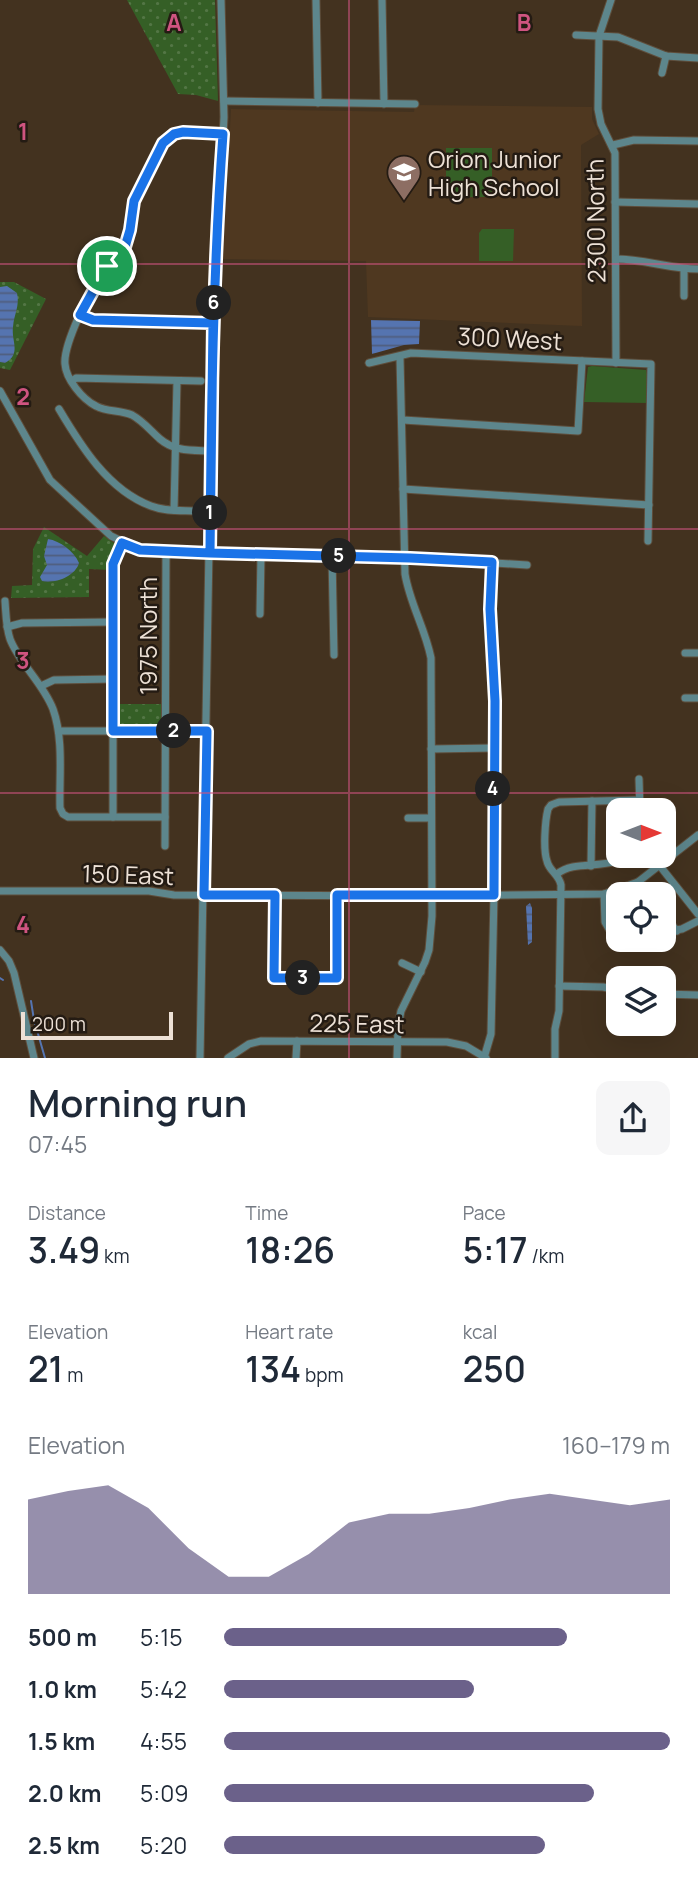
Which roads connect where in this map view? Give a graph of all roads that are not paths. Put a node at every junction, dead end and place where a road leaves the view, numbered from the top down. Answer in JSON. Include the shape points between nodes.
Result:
{"nodes":[{"id":1,"x":221,"y":0,"type":"edge"},
{"id":2,"x":316,"y":0,"type":"edge"},
{"id":3,"x":382,"y":0,"type":"edge"},
{"id":4,"x":611,"y":0,"type":"edge"},
{"id":5,"x":576,"y":35,"type":"dead end"},
{"id":6,"x":599,"y":36,"type":"junction"},
{"id":7,"x":666,"y":56,"type":"junction"},
{"id":8,"x":698,"y":58,"type":"edge"},
{"id":9,"x":662,"y":73,"type":"dead end"},
{"id":10,"x":224,"y":101,"type":"junction"},
{"id":11,"x":318,"y":103,"type":"junction"},
{"id":12,"x":384,"y":104,"type":"junction"},
{"id":13,"x":415,"y":104,"type":"dead end"},
{"id":14,"x":223,"y":134,"type":"junction"},
{"id":15,"x":698,"y":141,"type":"edge"},
{"id":16,"x":613,"y":145,"type":"junction"},
{"id":17,"x":615,"y":202,"type":"junction"},
{"id":18,"x":698,"y":204,"type":"edge"},
{"id":19,"x":616,"y":259,"type":"junction"},
{"id":20,"x":684,"y":269,"type":"junction"},
{"id":21,"x":698,"y":269,"type":"edge"},
{"id":22,"x":684,"y":296,"type":"dead end"},
{"id":23,"x":80,"y":315,"type":"junction"},
{"id":24,"x":213,"y":323,"type":"junction"},
{"id":25,"x":400,"y":358,"type":"junction"},
{"id":26,"x":582,"y":361,"type":"junction"},
{"id":27,"x":369,"y":363,"type":"dead end"},
{"id":28,"x":616,"y":363,"type":"junction"},
{"id":29,"x":72,"y":381,"type":"junction"},
{"id":30,"x":177,"y":381,"type":"junction"},
{"id":31,"x":201,"y":381,"type":"dead end"},
{"id":32,"x":0,"y":391,"type":"edge"},
{"id":33,"x":60,"y":409,"type":"dead end"},
{"id":34,"x":402,"y":421,"type":"junction"},
{"id":35,"x":176,"y":448,"type":"junction"},
{"id":36,"x":211,"y":451,"type":"junction"},
{"id":37,"x":403,"y":489,"type":"junction"},
{"id":38,"x":649,"y":505,"type":"junction"},
{"id":39,"x":174,"y":510,"type":"junction"},
{"id":40,"x":199,"y":511,"type":"dead end"},
{"id":41,"x":648,"y":541,"type":"dead end"},
{"id":42,"x":122,"y":543,"type":"junction"},
{"id":43,"x":166,"y":552,"type":"junction"},
{"id":44,"x":210,"y":553,"type":"junction"},
{"id":45,"x":261,"y":554,"type":"junction"},
{"id":46,"x":332,"y":556,"type":"junction"},
{"id":47,"x":404,"y":557,"type":"junction"},
{"id":48,"x":492,"y":562,"type":"junction"},
{"id":49,"x":527,"y":565,"type":"dead end"},
{"id":50,"x":5,"y":601,"type":"dead end"},
{"id":51,"x":260,"y":614,"type":"dead end"},
{"id":52,"x":113,"y":622,"type":"junction"},
{"id":53,"x":7,"y":627,"type":"junction"},
{"id":54,"x":685,"y":653,"type":"dead end"},
{"id":55,"x":698,"y":653,"type":"edge"},
{"id":56,"x":334,"y":655,"type":"dead end"},
{"id":57,"x":113,"y":679,"type":"junction"},
{"id":58,"x":41,"y":686,"type":"junction"},
{"id":59,"x":685,"y":698,"type":"dead end"},
{"id":60,"x":698,"y":698,"type":"edge"},
{"id":61,"x":59,"y":731,"type":"junction"},
{"id":62,"x":113,"y":731,"type":"junction"},
{"id":63,"x":166,"y":731,"type":"junction"},
{"id":64,"x":207,"y":731,"type":"junction"},
{"id":65,"x":494,"y":748,"type":"junction"},
{"id":66,"x":431,"y":749,"type":"junction"},
{"id":67,"x":639,"y":779,"type":"dead end"},
{"id":68,"x":640,"y":798,"type":"edge"},
{"id":69,"x":592,"y":801,"type":"junction"},
{"id":70,"x":606,"y":801,"type":"edge"},
{"id":71,"x":113,"y":817,"type":"junction"},
{"id":72,"x":165,"y":817,"type":"junction"},
{"id":73,"x":408,"y":818,"type":"dead end"},
{"id":74,"x":432,"y":818,"type":"junction"},
{"id":75,"x":698,"y":835,"type":"edge"},
{"id":76,"x":165,"y":846,"type":"dead end"},
{"id":77,"x":676,"y":852,"type":"edge"},
{"id":78,"x":606,"y":863,"type":"edge"},
{"id":79,"x":591,"y":866,"type":"junction"},
{"id":80,"x":656,"y":868,"type":"edge"},
{"id":81,"x":661,"y":868,"type":"edge"},
{"id":82,"x":557,"y":874,"type":"junction"},
{"id":83,"x":638,"y":882,"type":"edge"},
{"id":84,"x":0,"y":891,"type":"edge"},
{"id":85,"x":561,"y":894,"type":"junction"},
{"id":86,"x":604,"y":894,"type":"joint"},
{"id":87,"x":204,"y":895,"type":"junction"},
{"id":88,"x":275,"y":895,"type":"junction"},
{"id":89,"x":337,"y":895,"type":"junction"},
{"id":90,"x":494,"y":895,"type":"junction"},
{"id":91,"x":432,"y":896,"type":"junction"},
{"id":92,"x":698,"y":914,"type":"edge"},
{"id":93,"x":698,"y":921,"type":"edge"},
{"id":94,"x":606,"y":924,"type":"edge"},
{"id":95,"x":677,"y":931,"type":"edge"},
{"id":96,"x":0,"y":950,"type":"edge"},
{"id":97,"x":402,"y":964,"type":"dead end"},
{"id":98,"x":421,"y":972,"type":"junction"},
{"id":99,"x":559,"y":986,"type":"junction"},
{"id":100,"x":606,"y":988,"type":"edge"},
{"id":101,"x":676,"y":995,"type":"edge"},
{"id":102,"x":698,"y":995,"type":"edge"},
{"id":103,"x":297,"y":1041,"type":"junction"},
{"id":104,"x":397,"y":1042,"type":"junction"},
{"id":105,"x":485,"y":1057,"type":"edge"},
{"id":106,"x":34,"y":1058,"type":"edge"},
{"id":107,"x":200,"y":1058,"type":"edge"},
{"id":108,"x":228,"y":1058,"type":"edge"},
{"id":109,"x":296,"y":1058,"type":"edge"},
{"id":110,"x":397,"y":1058,"type":"edge"},
{"id":111,"x":555,"y":1058,"type":"edge"}],
"edges":[{"from":1,"to":10,"type":"street"},
{"from":2,"to":11,"type":"street"},
{"from":3,"to":12,"type":"street"},
{"from":4,"to":6,"type":"street","name":"2300 North"},
{"from":5,"to":6,"type":"street"},
{"from":6,"to":7,"type":"street","via":[[629,40]]},
{"from":6,"to":16,"type":"street","name":"2300 North","via":[[599,117]]},
{"from":7,"to":8,"type":"street"},
{"from":7,"to":9,"type":"street"},
{"from":10,"to":11,"type":"street"},
{"from":10,"to":14,"type":"street"},
{"from":11,"to":12,"type":"street"},
{"from":12,"to":13,"type":"street"},
{"from":14,"to":23,"type":"street","via":[[183,132],[163,143],[134,201],[125,247],[102,272]]},
{"from":14,"to":24,"type":"street"},
{"from":15,"to":16,"type":"street","via":[[634,140]]},
{"from":16,"to":17,"type":"street","name":"2300 North"},
{"from":17,"to":18,"type":"street"},
{"from":17,"to":19,"type":"street","name":"2300 North"},
{"from":19,"to":20,"type":"street"},
{"from":19,"to":28,"type":"street","name":"2300 North"},
{"from":20,"to":21,"type":"street"},
{"from":20,"to":22,"type":"street"},
{"from":23,"to":24,"type":"street","via":[[93,320]]},
{"from":23,"to":29,"type":"street","via":[[65,358]]},
{"from":24,"to":36,"type":"street"},
{"from":25,"to":26,"type":"street","name":"300 West","via":[[411,354]]},
{"from":25,"to":27,"type":"street","name":"300 West"},
{"from":25,"to":34,"type":"street"},
{"from":26,"to":28,"type":"street","name":"300 West"},
{"from":26,"to":34,"type":"street","via":[[578,431]]},
{"from":28,"to":38,"type":"street","name":"300 West","via":[[651,364]]},
{"from":29,"to":30,"type":"street"},
{"from":29,"to":35,"type":"street","via":[[86,399],[104,409],[130,414]]},
{"from":30,"to":31,"type":"street"},
{"from":30,"to":35,"type":"street"},
{"from":32,"to":42,"type":"street","via":[[50,480]]},
{"from":33,"to":39,"type":"street","via":[[85,452],[120,486],[150,506]]},
{"from":34,"to":37,"type":"street"},
{"from":35,"to":36,"type":"street"},
{"from":35,"to":39,"type":"street"},
{"from":36,"to":44,"type":"street"},
{"from":37,"to":38,"type":"street"},
{"from":37,"to":47,"type":"street"},
{"from":38,"to":41,"type":"street"},
{"from":39,"to":40,"type":"street"},
{"from":42,"to":43,"type":"street"},
{"from":42,"to":52,"type":"street","via":[[113,564]]},
{"from":43,"to":44,"type":"street"},
{"from":43,"to":63,"type":"street","name":"1975 North"},
{"from":44,"to":45,"type":"street"},
{"from":44,"to":64,"type":"street"},
{"from":45,"to":46,"type":"street"},
{"from":45,"to":51,"type":"street"},
{"from":46,"to":47,"type":"street"},
{"from":46,"to":56,"type":"street"},
{"from":47,"to":48,"type":"street"},
{"from":47,"to":66,"type":"street","via":[[408,594],[431,658]]},
{"from":48,"to":49,"type":"street"},
{"from":48,"to":65,"type":"street"},
{"from":50,"to":53,"type":"street"},
{"from":52,"to":53,"type":"street"},
{"from":52,"to":57,"type":"street"},
{"from":53,"to":58,"type":"street","via":[[11,641]]},
{"from":54,"to":55,"type":"street"},
{"from":57,"to":58,"type":"street","via":[[54,680]]},
{"from":57,"to":62,"type":"street"},
{"from":58,"to":61,"type":"street"},
{"from":59,"to":60,"type":"street"},
{"from":61,"to":62,"type":"street"},
{"from":61,"to":71,"type":"street","via":[[62,814]]},
{"from":62,"to":63,"type":"street"},
{"from":62,"to":71,"type":"street"},
{"from":63,"to":64,"type":"street"},
{"from":63,"to":72,"type":"street","name":"1975 North"},
{"from":64,"to":87,"type":"street"},
{"from":65,"to":66,"type":"street"},
{"from":65,"to":90,"type":"street"},
{"from":66,"to":74,"type":"street"},
{"from":67,"to":68,"type":"street"},
{"from":69,"to":70,"type":"street"},
{"from":69,"to":79,"type":"street"},
{"from":69,"to":82,"type":"street","via":[[551,805],[546,858]]},
{"from":71,"to":72,"type":"street"},
{"from":72,"to":76,"type":"street","name":"1975 North"},
{"from":73,"to":74,"type":"street"},
{"from":74,"to":91,"type":"street"},
{"from":75,"to":77,"type":"street","name":"150 East"},
{"from":78,"to":79,"type":"street"},
{"from":79,"to":82,"type":"street","via":[[569,867]]},
{"from":80,"to":83,"type":"street","name":"150 East"},
{"from":81,"to":92,"type":"street"},
{"from":82,"to":85,"type":"street"},
{"from":84,"to":87,"type":"street","name":"150 East"},
{"from":85,"to":86,"type":"street","name":"150 East"},
{"from":85,"to":90,"type":"street","name":"150 East"},
{"from":85,"to":99,"type":"street"},
{"from":86,"to":94,"type":"street"},
{"from":87,"to":88,"type":"street","name":"150 East"},
{"from":87,"to":107,"type":"street"},
{"from":88,"to":89,"type":"street","name":"150 East"},
{"from":88,"to":89,"type":"street","via":[[274,978],[337,978]]},
{"from":89,"to":91,"type":"street","name":"150 East"},
{"from":90,"to":91,"type":"street","name":"150 East"},
{"from":90,"to":105,"type":"street","via":[[491,1034]]},
{"from":91,"to":98,"type":"street","via":[[429,950]]},
{"from":93,"to":95,"type":"street"},
{"from":96,"to":106,"type":"street","via":[[14,974]]},
{"from":97,"to":98,"type":"street"},
{"from":98,"to":104,"type":"street","via":[[401,1011]]},
{"from":99,"to":100,"type":"street"},
{"from":99,"to":111,"type":"street"},
{"from":101,"to":102,"type":"street"},
{"from":103,"to":104,"type":"street","name":"225 East"},
{"from":103,"to":108,"type":"street","name":"225 East","via":[[261,1041]]},
{"from":103,"to":109,"type":"street"},
{"from":104,"to":105,"type":"street","name":"225 East","via":[[454,1043]]},
{"from":104,"to":110,"type":"street"}]}
